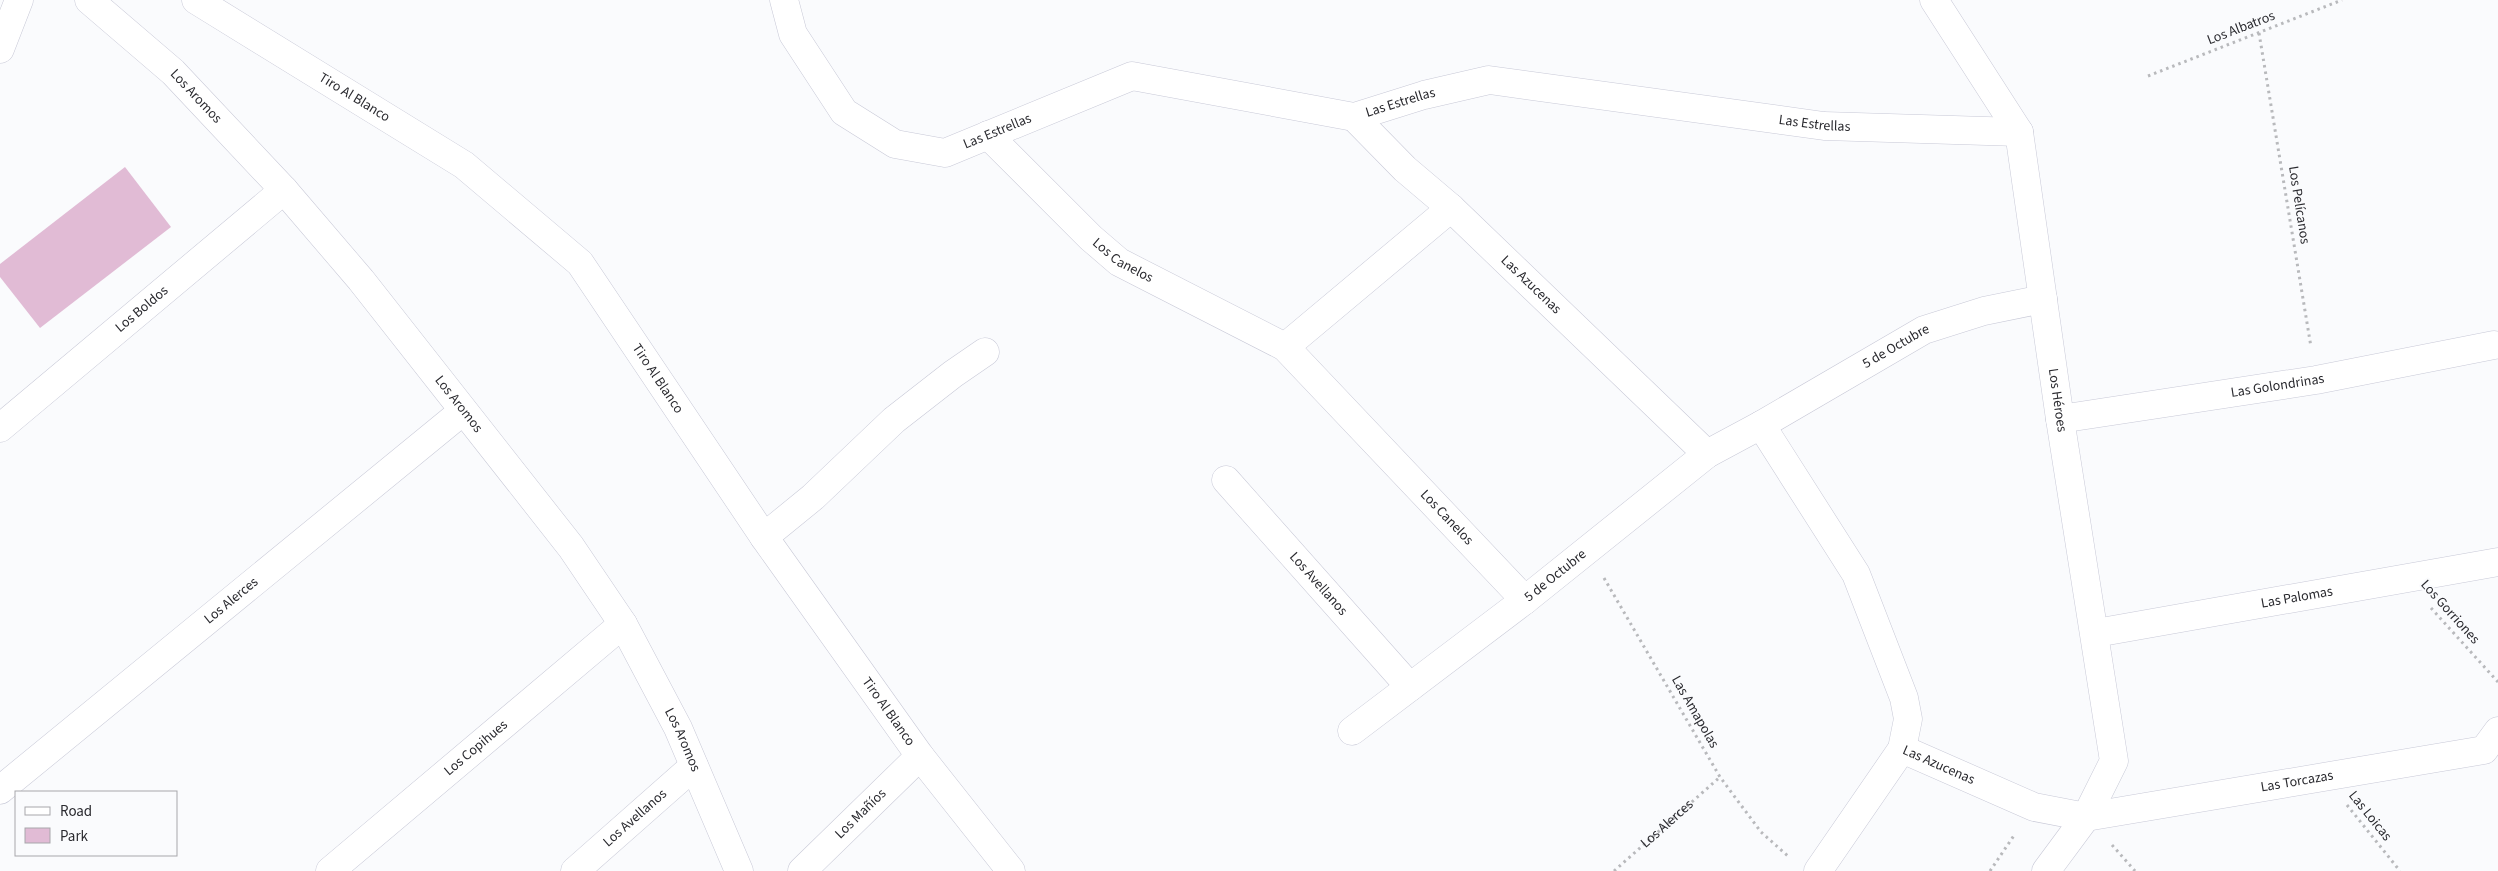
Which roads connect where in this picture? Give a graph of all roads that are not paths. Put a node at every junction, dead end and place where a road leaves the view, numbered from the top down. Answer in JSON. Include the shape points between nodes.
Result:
{"nodes":[{"id":1,"x":19,"y":0,"type":"edge"},
{"id":2,"x":89,"y":0,"type":"edge"},
{"id":3,"x":196,"y":0,"type":"edge"},
{"id":4,"x":784,"y":0,"type":"edge"},
{"id":5,"x":1934,"y":0,"type":"edge"},
{"id":6,"x":0,"y":49,"type":"edge"},
{"id":7,"x":1354,"y":117,"type":"junction"},
{"id":8,"x":2020,"y":132,"type":"junction"},
{"id":9,"x":988,"y":135,"type":"junction"},
{"id":10,"x":284,"y":190,"type":"junction"},
{"id":11,"x":1451,"y":208,"type":"junction"},
{"id":12,"x":2043,"y":299,"type":"junction"},
{"id":13,"x":2497,"y":344,"type":"edge"},
{"id":14,"x":1286,"y":347,"type":"junction"},
{"id":15,"x":985,"y":352,"type":"dead end"},
{"id":16,"x":463,"y":411,"type":"junction"},
{"id":17,"x":2060,"y":419,"type":"junction"},
{"id":18,"x":1761,"y":426,"type":"junction"},
{"id":19,"x":0,"y":428,"type":"edge"},
{"id":20,"x":1707,"y":454,"type":"junction"},
{"id":21,"x":1226,"y":480,"type":"dead end"},
{"id":22,"x":764,"y":537,"type":"junction"},
{"id":23,"x":2498,"y":562,"type":"edge"},
{"id":24,"x":1525,"y":600,"type":"junction"},
{"id":25,"x":623,"y":624,"type":"junction"},
{"id":26,"x":2096,"y":632,"type":"junction"},
{"id":27,"x":1410,"y":687,"type":"junction"},
{"id":28,"x":1352,"y":731,"type":"dead end"},
{"id":29,"x":2498,"y":731,"type":"edge"},
{"id":30,"x":1902,"y":749,"type":"junction"},
{"id":31,"x":920,"y":756,"type":"junction"},
{"id":32,"x":694,"y":766,"type":"junction"},
{"id":33,"x":0,"y":790,"type":"edge"},
{"id":34,"x":2086,"y":817,"type":"junction"},
{"id":35,"x":330,"y":871,"type":"edge"},
{"id":36,"x":576,"y":871,"type":"edge"},
{"id":37,"x":739,"y":871,"type":"edge"},
{"id":38,"x":802,"y":871,"type":"edge"},
{"id":39,"x":1011,"y":871,"type":"edge"},
{"id":40,"x":1818,"y":871,"type":"edge"},
{"id":41,"x":2046,"y":871,"type":"edge"}],
"edges":[{"from":1,"to":6,"type":"street"},
{"from":2,"to":10,"type":"street","name":"Los Aromos","via":[[173,72]]},
{"from":3,"to":22,"type":"street","name":"Tiro Al Blanco","via":[[464,165],[580,263]]},
{"from":4,"to":9,"type":"street","name":"Las Estrellas","via":[[793,34],[844,112],[895,144],[945,153]]},
{"from":5,"to":8,"type":"street","name":"Los Héroes"},
{"from":7,"to":8,"type":"street","name":"Las Estrellas","via":[[1424,95],[1489,80],[1824,126]]},
{"from":7,"to":9,"type":"street","name":"Las Estrellas","via":[[1132,76]]},
{"from":7,"to":11,"type":"street","name":"Las Azucenas","via":[[1405,169]]},
{"from":8,"to":12,"type":"street","name":"Los Héroes"},
{"from":9,"to":14,"type":"street","name":"Los Canelos","via":[[1119,262]]},
{"from":10,"to":16,"type":"street","name":"Los Aromos","via":[[361,280]]},
{"from":10,"to":19,"type":"street","name":"Los Boldos"},
{"from":11,"to":14,"type":"street"},
{"from":11,"to":20,"type":"street","name":"Las Azucenas"},
{"from":12,"to":17,"type":"street","name":"Los Héroes"},
{"from":12,"to":18,"type":"street","name":"5 de Octubre","via":[[1984,311],[1924,330]]},
{"from":13,"to":17,"type":"street","name":"Las Golondrinas","via":[[2316,380]]},
{"from":14,"to":24,"type":"street","name":"Los Canelos"},
{"from":15,"to":22,"type":"street","via":[[921,397],[813,497]]},
{"from":16,"to":25,"type":"street","name":"Los Aromos","via":[[571,547]]},
{"from":16,"to":33,"type":"street","name":"Los Alerces"},
{"from":17,"to":26,"type":"street","name":"Los Héroes"},
{"from":18,"to":20,"type":"street","name":"5 de Octubre"},
{"from":18,"to":30,"type":"street","via":[[1856,574],[1904,698],[1908,719]]},
{"from":20,"to":24,"type":"street","name":"5 de Octubre"},
{"from":21,"to":27,"type":"street","name":"Los Avellanos"},
{"from":22,"to":31,"type":"street","name":"Tiro Al Blanco"},
{"from":23,"to":26,"type":"street","name":"Las Palomas"},
{"from":24,"to":27,"type":"street","name":"5 de Octubre"},
{"from":25,"to":32,"type":"street","name":"Los Aromos","via":[[678,728]]},
{"from":25,"to":35,"type":"street","name":"Los Copihues"},
{"from":26,"to":34,"type":"street","name":"Los Héroes","via":[[2114,761]]},
{"from":27,"to":28,"type":"street","name":"5 de Octubre"},
{"from":29,"to":34,"type":"street","name":"Las Torcazas","via":[[2484,750]]},
{"from":30,"to":34,"type":"street","name":"Las Azucenas","via":[[2034,806]]},
{"from":30,"to":40,"type":"street","name":"Las Azucenas"},
{"from":31,"to":38,"type":"street","name":"Los Mañíos"},
{"from":31,"to":39,"type":"street","name":"Tiro Al Blanco"},
{"from":32,"to":36,"type":"street","name":"Los Avellanos"},
{"from":32,"to":37,"type":"street","name":"Los Aromos"},
{"from":34,"to":41,"type":"street"}]}
